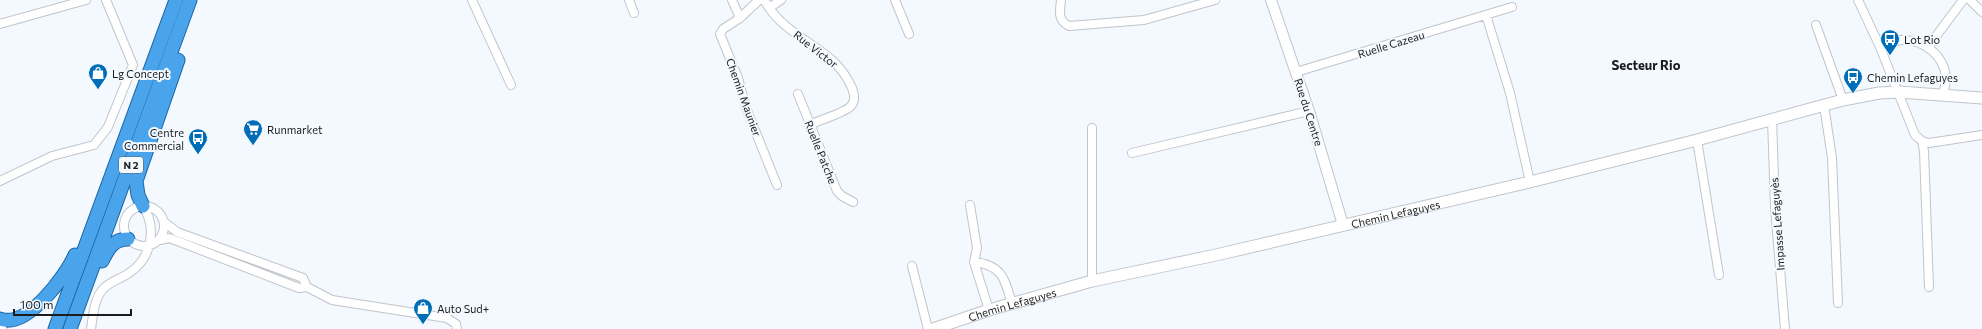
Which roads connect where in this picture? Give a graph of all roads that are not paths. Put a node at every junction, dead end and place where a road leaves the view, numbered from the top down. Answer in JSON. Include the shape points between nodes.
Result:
{"nodes":[{"id":1,"x":86,"y":0,"type":"edge"},
{"id":2,"x":106,"y":0,"type":"edge"},
{"id":3,"x":176,"y":0,"type":"edge"},
{"id":4,"x":191,"y":0,"type":"edge"},
{"id":5,"x":472,"y":0,"type":"edge"},
{"id":6,"x":629,"y":0,"type":"edge"},
{"id":7,"x":732,"y":0,"type":"edge"},
{"id":8,"x":759,"y":0,"type":"edge"},
{"id":9,"x":764,"y":0,"type":"edge"},
{"id":10,"x":781,"y":0,"type":"edge"},
{"id":11,"x":896,"y":0,"type":"edge"},
{"id":12,"x":1061,"y":0,"type":"edge"},
{"id":13,"x":1215,"y":0,"type":"edge"},
{"id":14,"x":1271,"y":0,"type":"edge"},
{"id":15,"x":1858,"y":0,"type":"edge"},
{"id":16,"x":1963,"y":0,"type":"edge"},
{"id":17,"x":1970,"y":0,"type":"edge"},
{"id":18,"x":1512,"y":7,"type":"dead end"},
{"id":19,"x":769,"y":8,"type":"junction"},
{"id":20,"x":1982,"y":12,"type":"edge"},
{"id":21,"x":634,"y":13,"type":"dead end"},
{"id":22,"x":1486,"y":15,"type":"junction"},
{"id":23,"x":740,"y":18,"type":"junction"},
{"id":24,"x":0,"y":24,"type":"edge"},
{"id":25,"x":1816,"y":25,"type":"dead end"},
{"id":26,"x":909,"y":34,"type":"dead end"},
{"id":27,"x":1880,"y":47,"type":"junction"},
{"id":28,"x":1928,"y":47,"type":"junction"},
{"id":29,"x":1296,"y":72,"type":"junction"},
{"id":30,"x":511,"y":86,"type":"dead end"},
{"id":31,"x":1899,"y":92,"type":"junction"},
{"id":32,"x":798,"y":94,"type":"dead end"},
{"id":33,"x":1943,"y":94,"type":"junction"},
{"id":34,"x":1982,"y":98,"type":"edge"},
{"id":35,"x":1843,"y":100,"type":"junction"},
{"id":36,"x":1824,"y":105,"type":"junction"},
{"id":37,"x":1309,"y":111,"type":"junction"},
{"id":38,"x":1772,"y":119,"type":"junction"},
{"id":39,"x":809,"y":124,"type":"junction"},
{"id":40,"x":1092,"y":128,"type":"dead end"},
{"id":41,"x":1982,"y":135,"type":"edge"},
{"id":42,"x":1697,"y":140,"type":"junction"},
{"id":43,"x":1922,"y":141,"type":"junction"},
{"id":44,"x":1132,"y":152,"type":"dead end"},
{"id":45,"x":116,"y":162,"type":"junction"},
{"id":46,"x":0,"y":180,"type":"edge"},
{"id":47,"x":1530,"y":182,"type":"junction"},
{"id":48,"x":777,"y":185,"type":"dead end"},
{"id":49,"x":853,"y":202,"type":"dead end"},
{"id":50,"x":143,"y":206,"type":"junction"},
{"id":51,"x":970,"y":206,"type":"dead end"},
{"id":52,"x":164,"y":222,"type":"junction"},
{"id":53,"x":1343,"y":225,"type":"junction"},
{"id":54,"x":128,"y":239,"type":"junction"},
{"id":55,"x":160,"y":240,"type":"junction"},
{"id":56,"x":149,"y":246,"type":"junction"},
{"id":57,"x":974,"y":262,"type":"junction"},
{"id":58,"x":912,"y":266,"type":"dead end"},
{"id":59,"x":1719,"y":275,"type":"dead end"},
{"id":60,"x":1092,"y":281,"type":"junction"},
{"id":61,"x":307,"y":287,"type":"junction"},
{"id":62,"x":1929,"y":287,"type":"dead end"},
{"id":63,"x":1838,"y":303,"type":"dead end"},
{"id":64,"x":1012,"y":304,"type":"junction"},
{"id":65,"x":989,"y":310,"type":"junction"},
{"id":66,"x":0,"y":319,"type":"edge"},
{"id":67,"x":71,"y":328,"type":"edge"},
{"id":68,"x":55,"y":329,"type":"edge"},
{"id":69,"x":91,"y":329,"type":"edge"},
{"id":70,"x":457,"y":329,"type":"edge"},
{"id":71,"x":928,"y":329,"type":"edge"},
{"id":72,"x":933,"y":329,"type":"edge"},
{"id":73,"x":1785,"y":329,"type":"edge"}],
"edges":[{"from":1,"to":24,"type":"street"},
{"from":2,"to":46,"type":"street","via":[[133,65],[108,127],[94,145],[52,156]]},
{"from":3,"to":45,"type":"highway","number":"N 2"},
{"from":4,"to":50,"type":"highway","via":[[186,35],[136,182]]},
{"from":4,"to":67,"type":"highway","number":"N 2"},
{"from":5,"to":30,"type":"street"},
{"from":6,"to":21,"type":"street"},
{"from":7,"to":23,"type":"street"},
{"from":8,"to":23,"type":"street","name":"Chemin Maunier"},
{"from":9,"to":19,"type":"street","name":"Rue Victor"},
{"from":10,"to":19,"type":"street"},
{"from":11,"to":26,"type":"street"},
{"from":12,"to":13,"type":"street","via":[[1059,16],[1063,23],[1069,26],[1144,20]]},
{"from":14,"to":29,"type":"street","name":"Rue du Centre"},
{"from":15,"to":27,"type":"street"},
{"from":16,"to":28,"type":"street"},
{"from":17,"to":20,"type":"street"},
{"from":18,"to":22,"type":"street","name":"Ruelle Cazeau"},
{"from":19,"to":39,"type":"street","name":"Rue Victor","via":[[786,26],[835,62],[846,75],[854,94],[854,102],[848,109]]},
{"from":22,"to":29,"type":"street","name":"Ruelle Cazeau"},
{"from":22,"to":47,"type":"street","via":[[1510,93]]},
{"from":23,"to":48,"type":"street","name":"Chemin Maunier","via":[[727,25],[720,34]]},
{"from":25,"to":35,"type":"street"},
{"from":27,"to":28,"type":"street","via":[[1899,40],[1908,40]]},
{"from":27,"to":31,"type":"street"},
{"from":28,"to":33,"type":"street","via":[[1944,68],[1946,80]]},
{"from":29,"to":37,"type":"street","name":"Rue du Centre"},
{"from":31,"to":33,"type":"main road","name":"Chemin Lefaguyes"},
{"from":31,"to":35,"type":"main road","name":"Chemin Lefaguyes"},
{"from":31,"to":43,"type":"street","via":[[1915,135]]},
{"from":32,"to":39,"type":"street","name":"Ruelle Patche"},
{"from":33,"to":34,"type":"main road","name":"Chemin Lefaguyes"},
{"from":35,"to":36,"type":"main road","name":"Chemin Lefaguyes"},
{"from":36,"to":38,"type":"main road","name":"Chemin Lefaguyes"},
{"from":36,"to":63,"type":"street","via":[[1832,158]]},
{"from":37,"to":44,"type":"street"},
{"from":37,"to":53,"type":"street","name":"Rue du Centre"},
{"from":38,"to":42,"type":"main road","name":"Chemin Lefaguyes"},
{"from":38,"to":73,"type":"street","name":"Impasse Lefaguyès","via":[[1775,207]]},
{"from":39,"to":49,"type":"street","name":"Ruelle Patche","via":[[837,191]]},
{"from":40,"to":60,"type":"street"},
{"from":41,"to":43,"type":"street"},
{"from":42,"to":47,"type":"main road","name":"Chemin Lefaguyes"},
{"from":42,"to":59,"type":"street"},
{"from":43,"to":62,"type":"street"},
{"from":45,"to":66,"type":"highway","via":[[74,259],[38,312],[30,321],[18,325],[4,323]]},
{"from":45,"to":68,"type":"highway","number":"N 2"},
{"from":47,"to":53,"type":"main road","name":"Chemin Lefaguyes"},
{"from":50,"to":52,"type":"street","via":[[158,211]]},
{"from":50,"to":54,"type":"street","via":[[131,210],[124,221],[123,227]]},
{"from":50,"to":56,"type":"street","via":[[152,225]]},
{"from":51,"to":57,"type":"street","via":[[976,248]]},
{"from":52,"to":55,"type":"street"},
{"from":52,"to":61,"type":"street","via":[[177,232],[304,278]]},
{"from":53,"to":60,"type":"main road","name":"Chemin Lefaguyes","via":[[1216,256]]},
{"from":54,"to":56,"type":"street","via":[[137,246]]},
{"from":54,"to":67,"type":"highway","via":[[118,240],[107,250]]},
{"from":55,"to":56,"type":"street"},
{"from":55,"to":61,"type":"street","via":[[169,238],[299,288]]},
{"from":56,"to":69,"type":"street","via":[[130,273],[109,283],[103,289],[96,302]]},
{"from":57,"to":64,"type":"street","via":[[989,265],[1003,275]]},
{"from":57,"to":65,"type":"street"},
{"from":58,"to":71,"type":"street"},
{"from":60,"to":64,"type":"main road","name":"Chemin Lefaguyes"},
{"from":61,"to":70,"type":"street","via":[[332,300],[446,318],[456,324]]},
{"from":64,"to":65,"type":"main road","name":"Chemin Lefaguyes"},
{"from":65,"to":72,"type":"main road","name":"Chemin Lefaguyes"}]}
